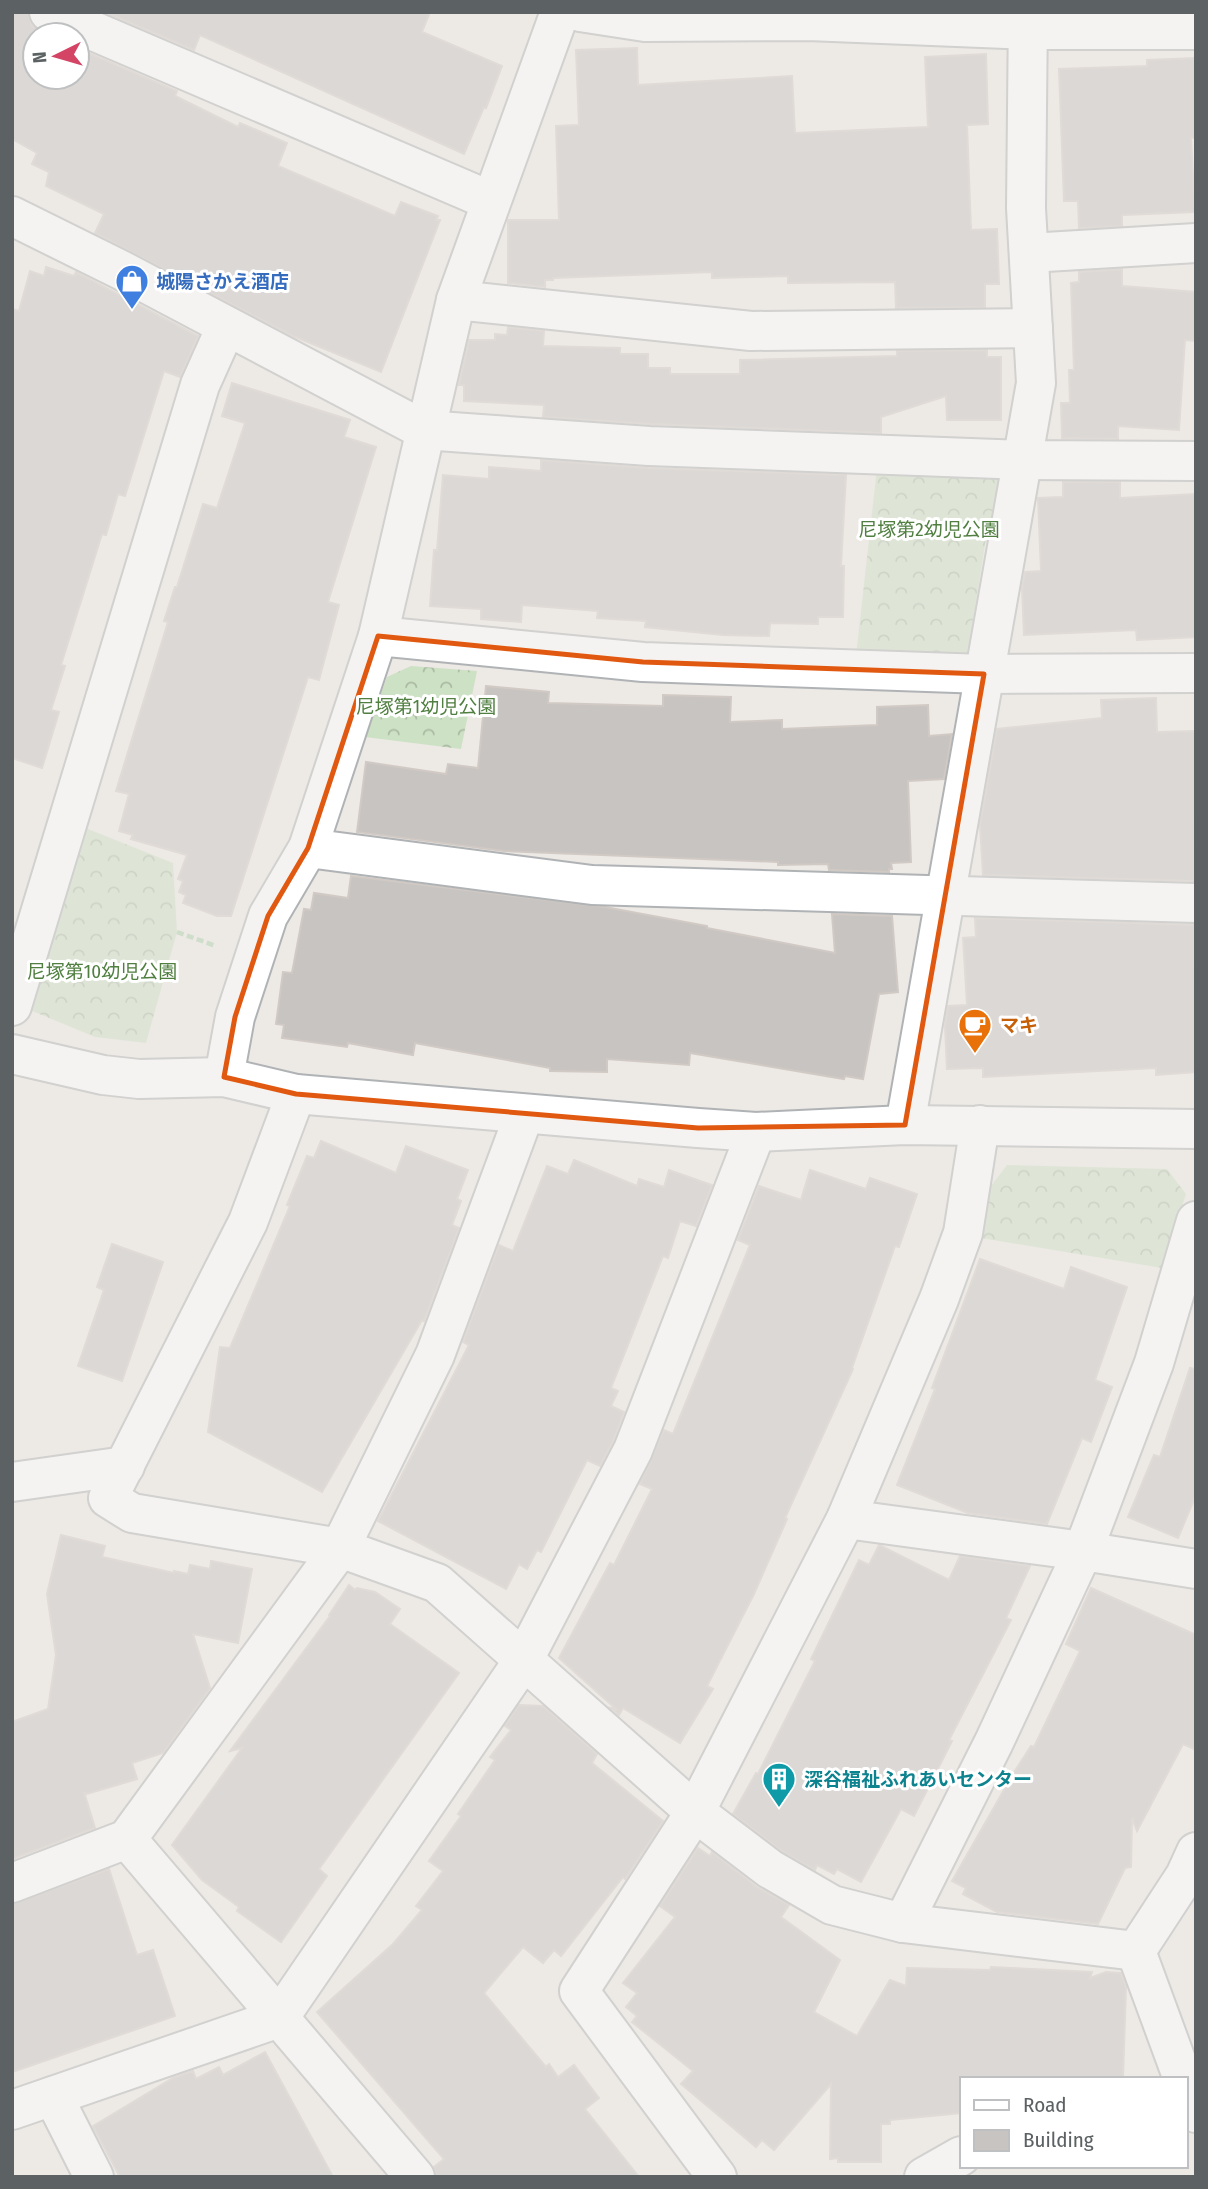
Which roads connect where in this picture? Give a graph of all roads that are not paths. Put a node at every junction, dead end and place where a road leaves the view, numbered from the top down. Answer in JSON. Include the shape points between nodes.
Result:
{"nodes":[{"id":1,"x":49,"y":12,"type":"edge"},
{"id":2,"x":560,"y":12,"type":"edge"},
{"id":3,"x":580,"y":12,"type":"edge"},
{"id":4,"x":807,"y":17,"type":"edge"},
{"id":5,"x":1028,"y":21,"type":"edge"},
{"id":6,"x":1196,"y":30,"type":"edge"},
{"id":7,"x":491,"y":201,"type":"junction"},
{"id":8,"x":13,"y":219,"type":"edge"},
{"id":9,"x":1196,"y":243,"type":"edge"},
{"id":10,"x":1029,"y":253,"type":"junction"},
{"id":11,"x":456,"y":300,"type":"junction"},
{"id":12,"x":226,"y":327,"type":"junction"},
{"id":13,"x":1032,"y":328,"type":"junction"},
{"id":14,"x":424,"y":430,"type":"junction"},
{"id":15,"x":1023,"y":460,"type":"junction"},
{"id":16,"x":1196,"y":461,"type":"edge"},
{"id":17,"x":378,"y":636,"type":"junction"},
{"id":18,"x":1196,"y":673,"type":"edge"},
{"id":19,"x":984,"y":674,"type":"junction"},
{"id":20,"x":308,"y":848,"type":"junction"},
{"id":21,"x":946,"y":894,"type":"junction"},
{"id":22,"x":1196,"y":903,"type":"edge"},
{"id":23,"x":12,"y":1006,"type":"edge"},
{"id":24,"x":12,"y":1054,"type":"edge"},
{"id":25,"x":224,"y":1077,"type":"junction"},
{"id":26,"x":296,"y":1094,"type":"junction"},
{"id":27,"x":524,"y":1115,"type":"junction"},
{"id":28,"x":905,"y":1125,"type":"junction"},
{"id":29,"x":980,"y":1125,"type":"junction"},
{"id":30,"x":1196,"y":1129,"type":"edge"},
{"id":31,"x":756,"y":1132,"type":"junction"},
{"id":32,"x":1196,"y":1221,"type":"edge"},
{"id":33,"x":125,"y":1466,"type":"junction"},
{"id":34,"x":12,"y":1482,"type":"edge"},
{"id":35,"x":846,"y":1518,"type":"junction"},
{"id":36,"x":340,"y":1548,"type":"junction"},
{"id":37,"x":1083,"y":1551,"type":"junction"},
{"id":38,"x":1196,"y":1569,"type":"edge"},
{"id":39,"x":523,"y":1661,"type":"junction"},
{"id":40,"x":695,"y":1812,"type":"junction"},
{"id":41,"x":127,"y":1839,"type":"junction"},
{"id":42,"x":1196,"y":1852,"type":"edge"},
{"id":43,"x":12,"y":1883,"type":"edge"},
{"id":44,"x":1181,"y":1905,"type":"edge"},
{"id":45,"x":903,"y":1923,"type":"junction"},
{"id":46,"x":1136,"y":1951,"type":"junction"},
{"id":47,"x":279,"y":2018,"type":"junction"},
{"id":48,"x":1182,"y":2077,"type":"edge"},
{"id":49,"x":1187,"y":2090,"type":"edge"},
{"id":50,"x":53,"y":2096,"type":"junction"},
{"id":51,"x":12,"y":2110,"type":"edge"},
{"id":52,"x":1196,"y":2113,"type":"edge"},
{"id":53,"x":960,"y":2157,"type":"edge"},
{"id":54,"x":94,"y":2177,"type":"edge"},
{"id":55,"x":415,"y":2177,"type":"edge"},
{"id":56,"x":717,"y":2177,"type":"edge"},
{"id":57,"x":924,"y":2177,"type":"edge"}],
"edges":[{"from":1,"to":7,"type":"street"},
{"from":2,"to":7,"type":"street"},
{"from":3,"to":4,"type":"street","via":[[645,22]]},
{"from":4,"to":5,"type":"street"},
{"from":5,"to":6,"type":"street"},
{"from":5,"to":10,"type":"street"},
{"from":7,"to":11,"type":"street"},
{"from":8,"to":12,"type":"street"},
{"from":9,"to":10,"type":"street"},
{"from":10,"to":13,"type":"street"},
{"from":11,"to":13,"type":"street","via":[[751,331]]},
{"from":11,"to":14,"type":"street"},
{"from":12,"to":14,"type":"street"},
{"from":12,"to":23,"type":"street","via":[[200,385]]},
{"from":13,"to":15,"type":"street","via":[[1036,383]]},
{"from":14,"to":15,"type":"street","via":[[649,446]]},
{"from":14,"to":17,"type":"street"},
{"from":15,"to":16,"type":"street"},
{"from":15,"to":19,"type":"street"},
{"from":17,"to":19,"type":"street","via":[[643,662]]},
{"from":17,"to":20,"type":"street"},
{"from":18,"to":19,"type":"street"},
{"from":19,"to":21,"type":"street"},
{"from":20,"to":21,"type":"street","via":[[592,885]]},
{"from":20,"to":25,"type":"street","via":[[268,916],[235,1017]]},
{"from":21,"to":22,"type":"street"},
{"from":21,"to":28,"type":"street"},
{"from":24,"to":25,"type":"street","via":[[139,1079]]},
{"from":25,"to":26,"type":"street"},
{"from":26,"to":27,"type":"street"},
{"from":26,"to":33,"type":"street","via":[[248,1222]]},
{"from":27,"to":31,"type":"street"},
{"from":27,"to":36,"type":"street","via":[[435,1355]]},
{"from":28,"to":29,"type":"street"},
{"from":28,"to":31,"type":"street"},
{"from":29,"to":30,"type":"street"},
{"from":29,"to":35,"type":"street","via":[[963,1233]]},
{"from":31,"to":39,"type":"street","via":[[633,1450]]},
{"from":32,"to":37,"type":"street","via":[[1154,1363]]},
{"from":33,"to":34,"type":"street"},
{"from":33,"to":36,"type":"street","via":[[108,1498],[132,1513]]},
{"from":35,"to":37,"type":"street"},
{"from":35,"to":40,"type":"street"},
{"from":36,"to":39,"type":"street","via":[[437,1583]]},
{"from":36,"to":41,"type":"street"},
{"from":37,"to":38,"type":"street"},
{"from":37,"to":45,"type":"street","via":[[995,1742]]},
{"from":39,"to":40,"type":"street"},
{"from":39,"to":47,"type":"street"},
{"from":40,"to":45,"type":"street","via":[[770,1869],[832,1905]]},
{"from":40,"to":56,"type":"street","via":[[579,1991]]},
{"from":41,"to":43,"type":"street"},
{"from":41,"to":47,"type":"street"},
{"from":42,"to":44,"type":"street","via":[[1185,1876]]},
{"from":44,"to":46,"type":"street"},
{"from":45,"to":46,"type":"street"},
{"from":46,"to":48,"type":"street"},
{"from":47,"to":50,"type":"street"},
{"from":47,"to":55,"type":"street"},
{"from":49,"to":52,"type":"street"},
{"from":50,"to":51,"type":"street"},
{"from":50,"to":54,"type":"street"},
{"from":53,"to":57,"type":"street"}]}
